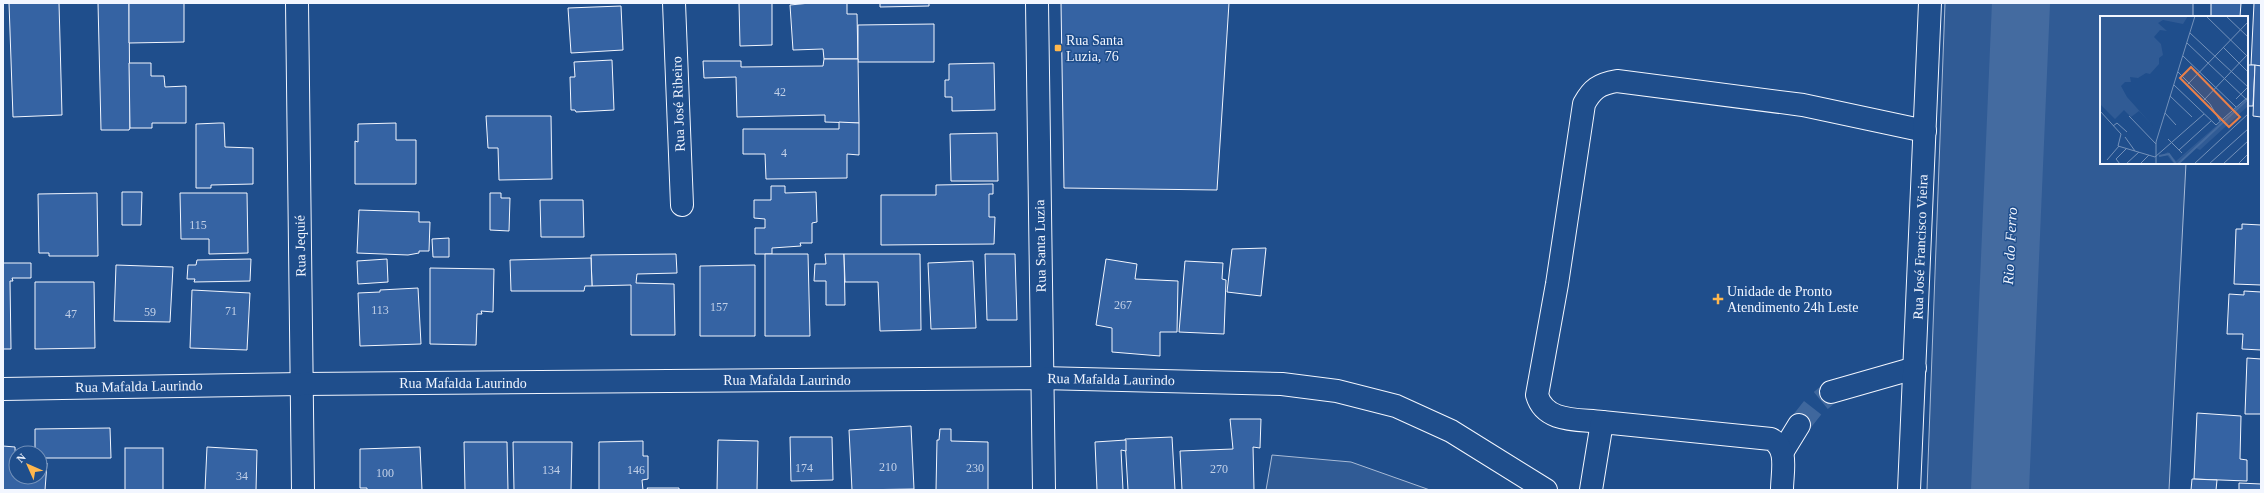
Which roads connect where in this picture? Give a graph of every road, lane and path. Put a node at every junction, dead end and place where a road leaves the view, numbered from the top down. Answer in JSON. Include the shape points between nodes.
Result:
{"nodes":[{"id":1,"x":297,"y":3,"type":"edge"},
{"id":2,"x":674,"y":3,"type":"edge"},
{"id":3,"x":1036,"y":3,"type":"edge"},
{"id":4,"x":1930,"y":3,"type":"edge"},
{"id":5,"x":1925,"y":131,"type":"junction"},
{"id":6,"x":682,"y":206,"type":"dead end"},
{"id":7,"x":1915,"y":368,"type":"junction"},
{"id":8,"x":1042,"y":378,"type":"junction"},
{"id":9,"x":303,"y":384,"type":"junction"},
{"id":10,"x":3,"y":389,"type":"edge"},
{"id":11,"x":1831,"y":392,"type":"tunnel mouth"},
{"id":12,"x":1602,"y":422,"type":"junction"},
{"id":13,"x":1799,"y":425,"type":"tunnel mouth"},
{"id":14,"x":1783,"y":451,"type":"junction"},
{"id":15,"x":303,"y":490,"type":"edge"},
{"id":16,"x":1044,"y":490,"type":"edge"},
{"id":17,"x":1546,"y":490,"type":"edge"},
{"id":18,"x":1591,"y":490,"type":"edge"},
{"id":19,"x":1782,"y":490,"type":"edge"},
{"id":20,"x":1909,"y":490,"type":"edge"}],
"edges":[{"from":1,"to":9,"type":"street","name":"Rua Jequié"},
{"from":2,"to":6,"type":"street","name":"Rua José Ribeiro"},
{"from":3,"to":8,"type":"street","name":"Rua Santa Luzia"},
{"from":4,"to":5,"type":"street","name":"Rua José Francisco Vieira"},
{"from":5,"to":7,"type":"street","name":"Rua José Francisco Vieira"},
{"from":5,"to":12,"type":"street","via":[[1803,105],[1624,82],[1601,84],[1591,91],[1584,104],[1557,284],[1537,395],[1546,411],[1555,416]]},
{"from":7,"to":11,"type":"street"},
{"from":7,"to":20,"type":"street","name":"Rua José Francisco Vieira"},
{"from":8,"to":9,"type":"street","name":"Rua Mafalda Laurindo"},
{"from":8,"to":16,"type":"street","name":"Rua Santa Luzia"},
{"from":8,"to":17,"type":"street","name":"Rua Mafalda Laurindo","via":[[1282,384],[1337,391],[1396,406],[1437,425]]},
{"from":9,"to":10,"type":"street","name":"Rua Mafalda Laurindo"},
{"from":9,"to":15,"type":"street","name":"Rua Jequié"},
{"from":12,"to":14,"type":"street","via":[[1770,439],[1779,443]]},
{"from":12,"to":18,"type":"street"},
{"from":13,"to":14,"type":"street"},
{"from":14,"to":19,"type":"street"}]}
